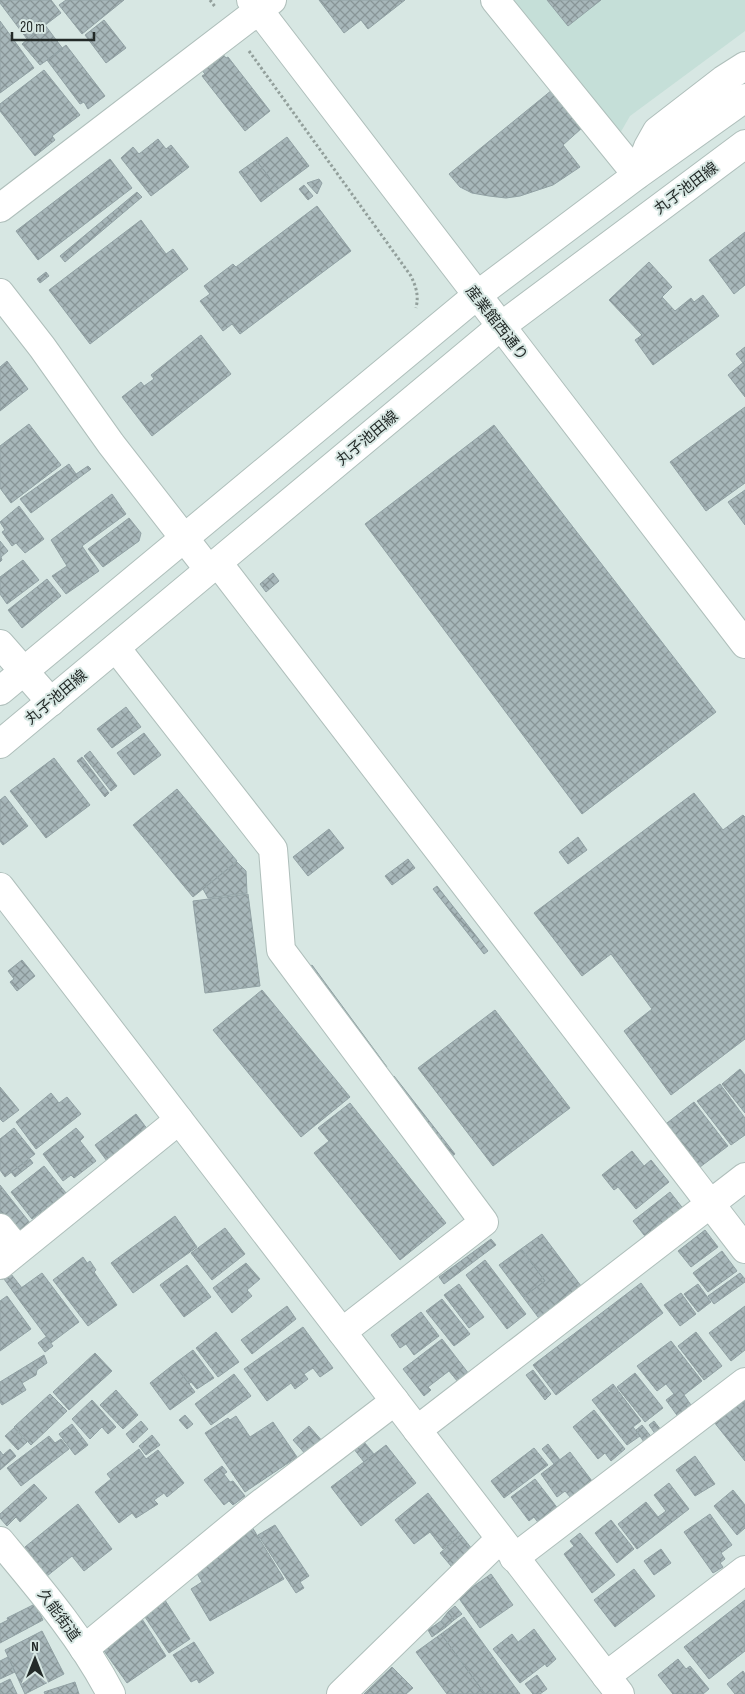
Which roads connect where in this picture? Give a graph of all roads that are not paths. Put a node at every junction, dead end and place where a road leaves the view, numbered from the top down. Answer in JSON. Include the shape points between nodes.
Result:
{"nodes":[{"id":1,"x":495,"y":0,"type":"edge"},
{"id":2,"x":260,"y":3,"type":"edge"},
{"id":3,"x":745,"y":66,"type":"edge"},
{"id":4,"x":745,"y":98,"type":"edge"},
{"id":5,"x":745,"y":144,"type":"edge"},
{"id":6,"x":637,"y":175,"type":"junction"},
{"id":7,"x":0,"y":208,"type":"edge"},
{"id":8,"x":0,"y":293,"type":"edge"},
{"id":9,"x":476,"y":296,"type":"junction"},
{"id":10,"x":500,"y":327,"type":"junction"},
{"id":11,"x":176,"y":529,"type":"junction"},
{"id":12,"x":213,"y":566,"type":"junction"},
{"id":13,"x":0,"y":644,"type":"edge"},
{"id":14,"x":745,"y":644,"type":"edge"},
{"id":15,"x":116,"y":648,"type":"junction"},
{"id":16,"x":23,"y":671,"type":"junction"},
{"id":17,"x":0,"y":691,"type":"edge"},
{"id":18,"x":51,"y":702,"type":"junction"},
{"id":19,"x":0,"y":744,"type":"edge"},
{"id":20,"x":0,"y":887,"type":"edge"},
{"id":21,"x":179,"y":1120,"type":"junction"},
{"id":22,"x":745,"y":1177,"type":"edge"},
{"id":23,"x":710,"y":1204,"type":"junction"},
{"id":24,"x":0,"y":1228,"type":"edge"},
{"id":25,"x":745,"y":1249,"type":"edge"},
{"id":26,"x":9,"y":1258,"type":"edge"},
{"id":27,"x":342,"y":1332,"type":"junction"},
{"id":28,"x":745,"y":1382,"type":"edge"},
{"id":29,"x":395,"y":1401,"type":"junction"},
{"id":30,"x":417,"y":1430,"type":"junction"},
{"id":31,"x":0,"y":1541,"type":"edge"},
{"id":32,"x":507,"y":1549,"type":"junction"},
{"id":33,"x":745,"y":1570,"type":"edge"},
{"id":34,"x":84,"y":1649,"type":"junction"},
{"id":35,"x":613,"y":1685,"type":"edge"},
{"id":36,"x":111,"y":1694,"type":"edge"},
{"id":37,"x":341,"y":1694,"type":"edge"}],
"edges":[{"from":1,"to":6,"type":"street"},
{"from":2,"to":7,"type":"street","via":[[234,30]]},
{"from":2,"to":9,"type":"street","name":"産業館西通り"},
{"from":3,"to":6,"type":"street","via":[[657,131]]},
{"from":4,"to":6,"type":"street"},
{"from":5,"to":10,"type":"street","name":"丸子池田線"},
{"from":6,"to":9,"type":"street"},
{"from":8,"to":11,"type":"street"},
{"from":9,"to":10,"type":"street","name":"産業館西通り"},
{"from":9,"to":11,"type":"street"},
{"from":10,"to":12,"type":"street","name":"丸子池田線"},
{"from":10,"to":14,"type":"street","name":"産業館西通り"},
{"from":11,"to":12,"type":"street"},
{"from":11,"to":16,"type":"street"},
{"from":12,"to":15,"type":"street","name":"丸子池田線"},
{"from":12,"to":23,"type":"street"},
{"from":13,"to":16,"type":"street"},
{"from":15,"to":18,"type":"street","name":"丸子池田線"},
{"from":15,"to":27,"type":"street","via":[[273,849],[281,950],[484,1222]]},
{"from":16,"to":17,"type":"street"},
{"from":16,"to":18,"type":"street"},
{"from":18,"to":19,"type":"street","name":"丸子池田線"},
{"from":20,"to":21,"type":"street"},
{"from":21,"to":26,"type":"street"},
{"from":21,"to":27,"type":"street"},
{"from":22,"to":23,"type":"street"},
{"from":23,"to":25,"type":"street"},
{"from":23,"to":30,"type":"street"},
{"from":24,"to":26,"type":"street"},
{"from":27,"to":29,"type":"street"},
{"from":28,"to":32,"type":"street"},
{"from":29,"to":30,"type":"street"},
{"from":29,"to":34,"type":"street","via":[[255,1508]]},
{"from":30,"to":32,"type":"street"},
{"from":31,"to":34,"type":"street","name":"久能街道","via":[[46,1596]]},
{"from":32,"to":35,"type":"street"},
{"from":32,"to":37,"type":"street"},
{"from":33,"to":35,"type":"street"},
{"from":34,"to":36,"type":"street","name":"久能街道"}]}
